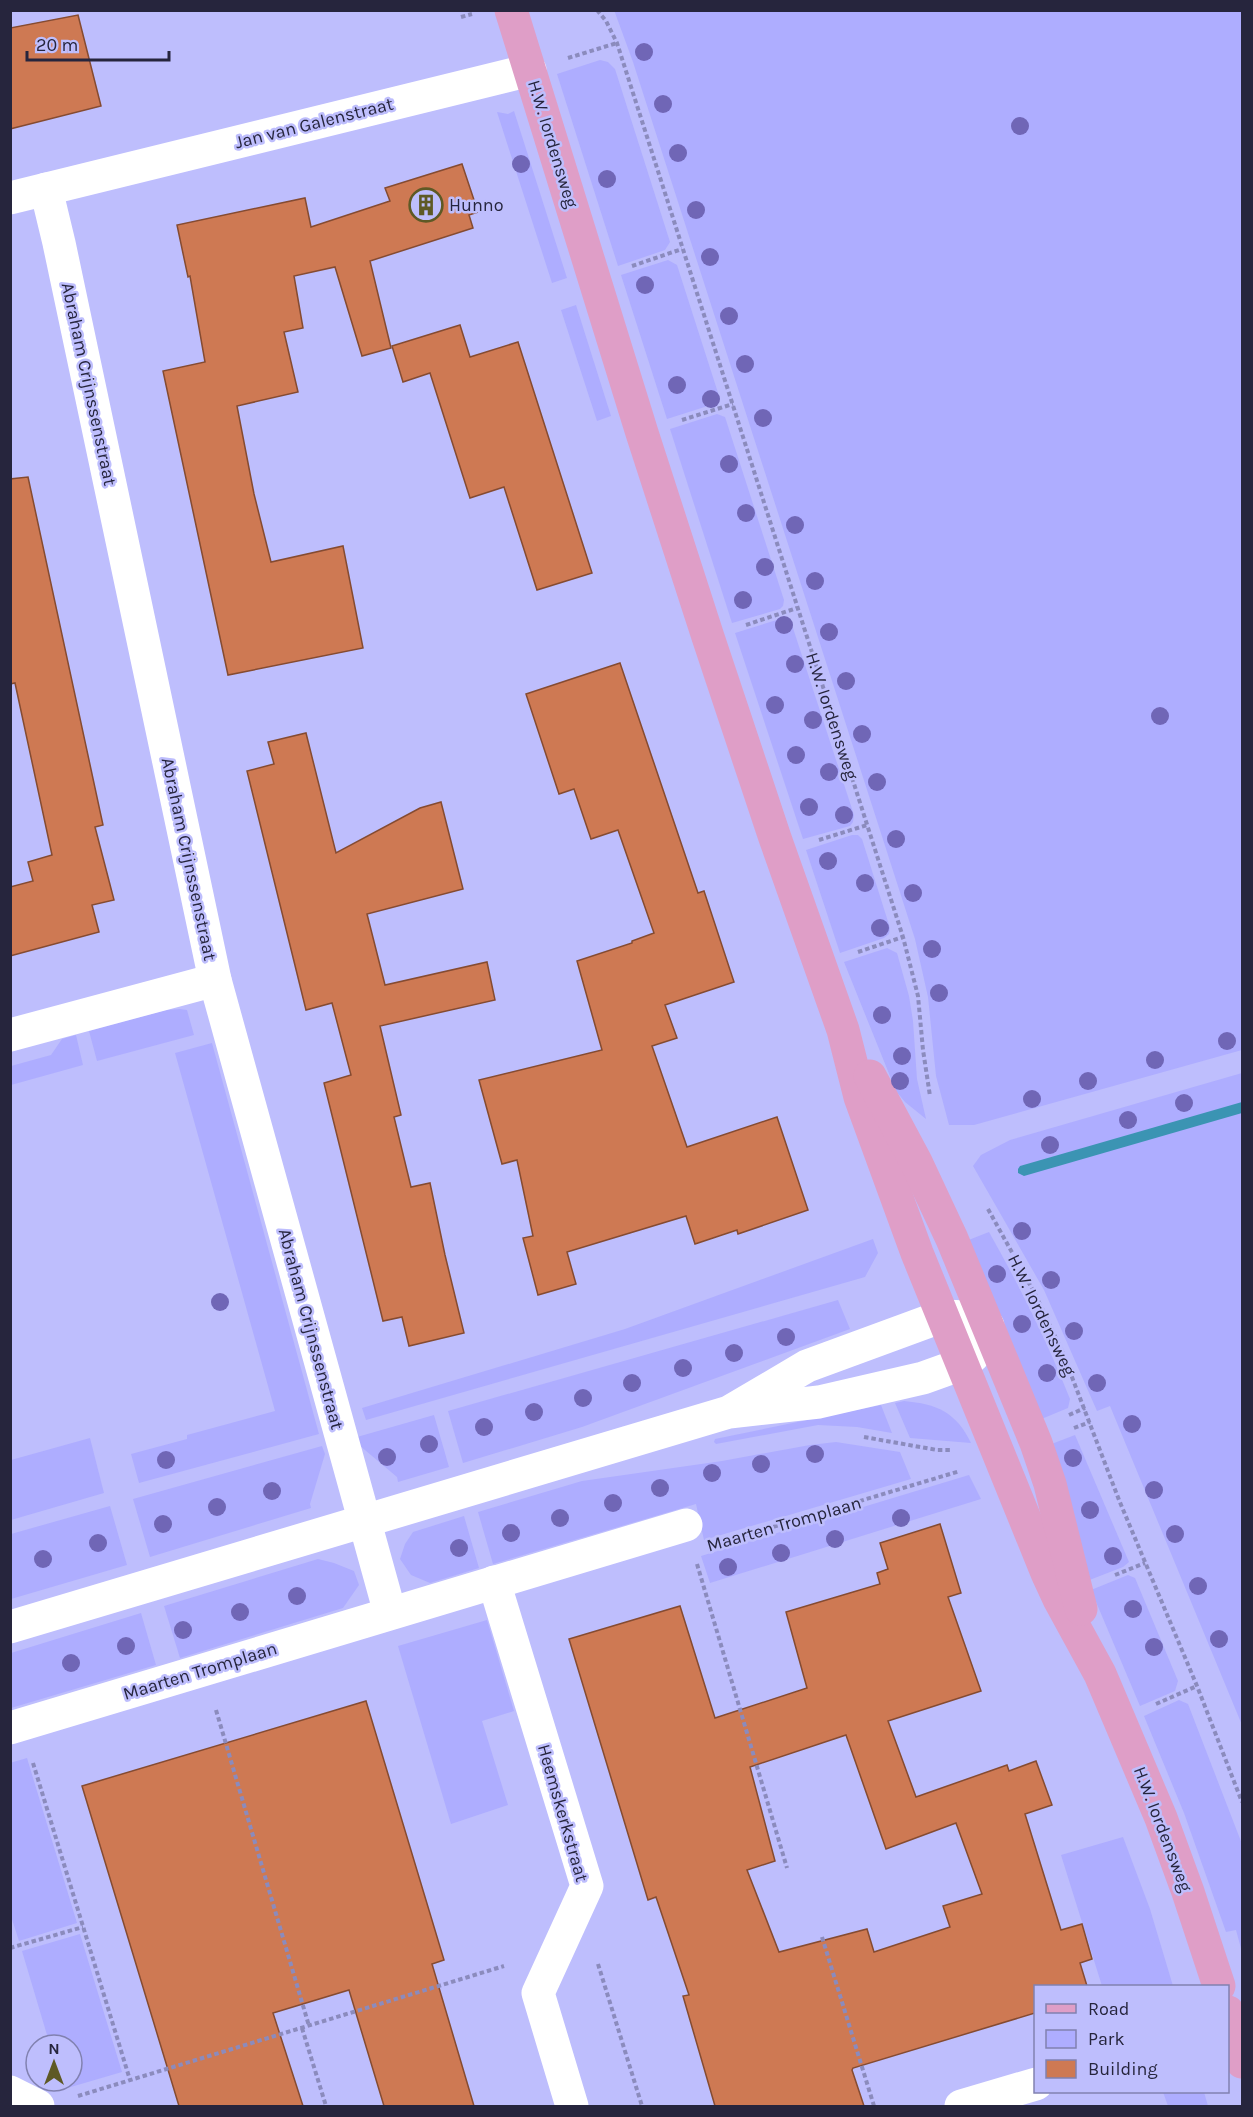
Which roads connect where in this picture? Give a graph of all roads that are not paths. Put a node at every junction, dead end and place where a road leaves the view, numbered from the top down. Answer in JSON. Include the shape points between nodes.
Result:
{"nodes":[{"id":1,"x":511,"y":10,"type":"edge"},
{"id":2,"x":530,"y":70,"type":"junction"},
{"id":3,"x":46,"y":189,"type":"junction"},
{"id":4,"x":10,"y":198,"type":"edge"},
{"id":5,"x":215,"y":980,"type":"junction"},
{"id":6,"x":843,"y":1030,"type":"junction"},
{"id":7,"x":10,"y":1035,"type":"edge"},
{"id":8,"x":943,"y":1316,"type":"junction"},
{"id":9,"x":988,"y":1326,"type":"junction"},
{"id":10,"x":962,"y":1364,"type":"junction"},
{"id":11,"x":729,"y":1412,"type":"junction"},
{"id":12,"x":364,"y":1521,"type":"junction"},
{"id":13,"x":690,"y":1538,"type":"road end"},
{"id":14,"x":494,"y":1582,"type":"junction"},
{"id":15,"x":390,"y":1613,"type":"junction"},
{"id":16,"x":10,"y":1627,"type":"edge"},
{"id":17,"x":1100,"y":1674,"type":"junction"},
{"id":18,"x":16,"y":1726,"type":"edge"},
{"id":19,"x":1220,"y":1985,"type":"edge"},
{"id":20,"x":1229,"y":2019,"type":"edge"},
{"id":21,"x":1242,"y":2062,"type":"edge"},
{"id":22,"x":1034,"y":2084,"type":"edge"},
{"id":23,"x":10,"y":2092,"type":"edge"},
{"id":24,"x":38,"y":2106,"type":"edge"},
{"id":25,"x":572,"y":2106,"type":"edge"},
{"id":26,"x":961,"y":2106,"type":"edge"}],
"edges":[{"from":1,"to":2,"type":"main road","name":"H.W. Iordensweg"},
{"from":2,"to":3,"type":"street","name":"Jan van Galenstraat"},
{"from":2,"to":6,"type":"main road","name":"H.W. Iordensweg","via":[[708,637]]},
{"from":3,"to":4,"type":"street","name":"Jan van Galenstraat"},
{"from":3,"to":5,"type":"street","name":"Abraham Crijnssenstraat"},
{"from":5,"to":7,"type":"street"},
{"from":5,"to":12,"type":"street","name":"Abraham Crijnssenstraat"},
{"from":6,"to":8,"type":"main road","name":"H.W. Iordensweg","via":[[860,1097]]},
{"from":6,"to":9,"type":"main road","name":"H.W. Iordensweg","via":[[916,1162]]},
{"from":8,"to":9,"type":"street","via":[[967,1317]]},
{"from":8,"to":10,"type":"main road","name":"H.W. Iordensweg"},
{"from":8,"to":11,"type":"street","via":[[807,1366]]},
{"from":9,"to":10,"type":"street","via":[[980,1347]]},
{"from":9,"to":17,"type":"main road","name":"H.W. Iordensweg","via":[[1050,1484]]},
{"from":10,"to":11,"type":"street","via":[[923,1378],[819,1402]]},
{"from":10,"to":17,"type":"main road","name":"H.W. Iordensweg","via":[[1059,1599]]},
{"from":11,"to":12,"type":"street"},
{"from":12,"to":15,"type":"street"},
{"from":12,"to":16,"type":"street"},
{"from":13,"to":14,"type":"street","name":"Maarten Tromplaan"},
{"from":14,"to":15,"type":"street","name":"Maarten Tromplaan"},
{"from":14,"to":25,"type":"street","name":"Heemskerkstraat","via":[[587,1886],[538,1993]]},
{"from":15,"to":18,"type":"street","name":"Maarten Tromplaan"},
{"from":17,"to":19,"type":"main road","name":"H.W. Iordensweg","via":[[1161,1818]]},
{"from":20,"to":21,"type":"main road"},
{"from":22,"to":26,"type":"street"},
{"from":23,"to":24,"type":"street"}]}
